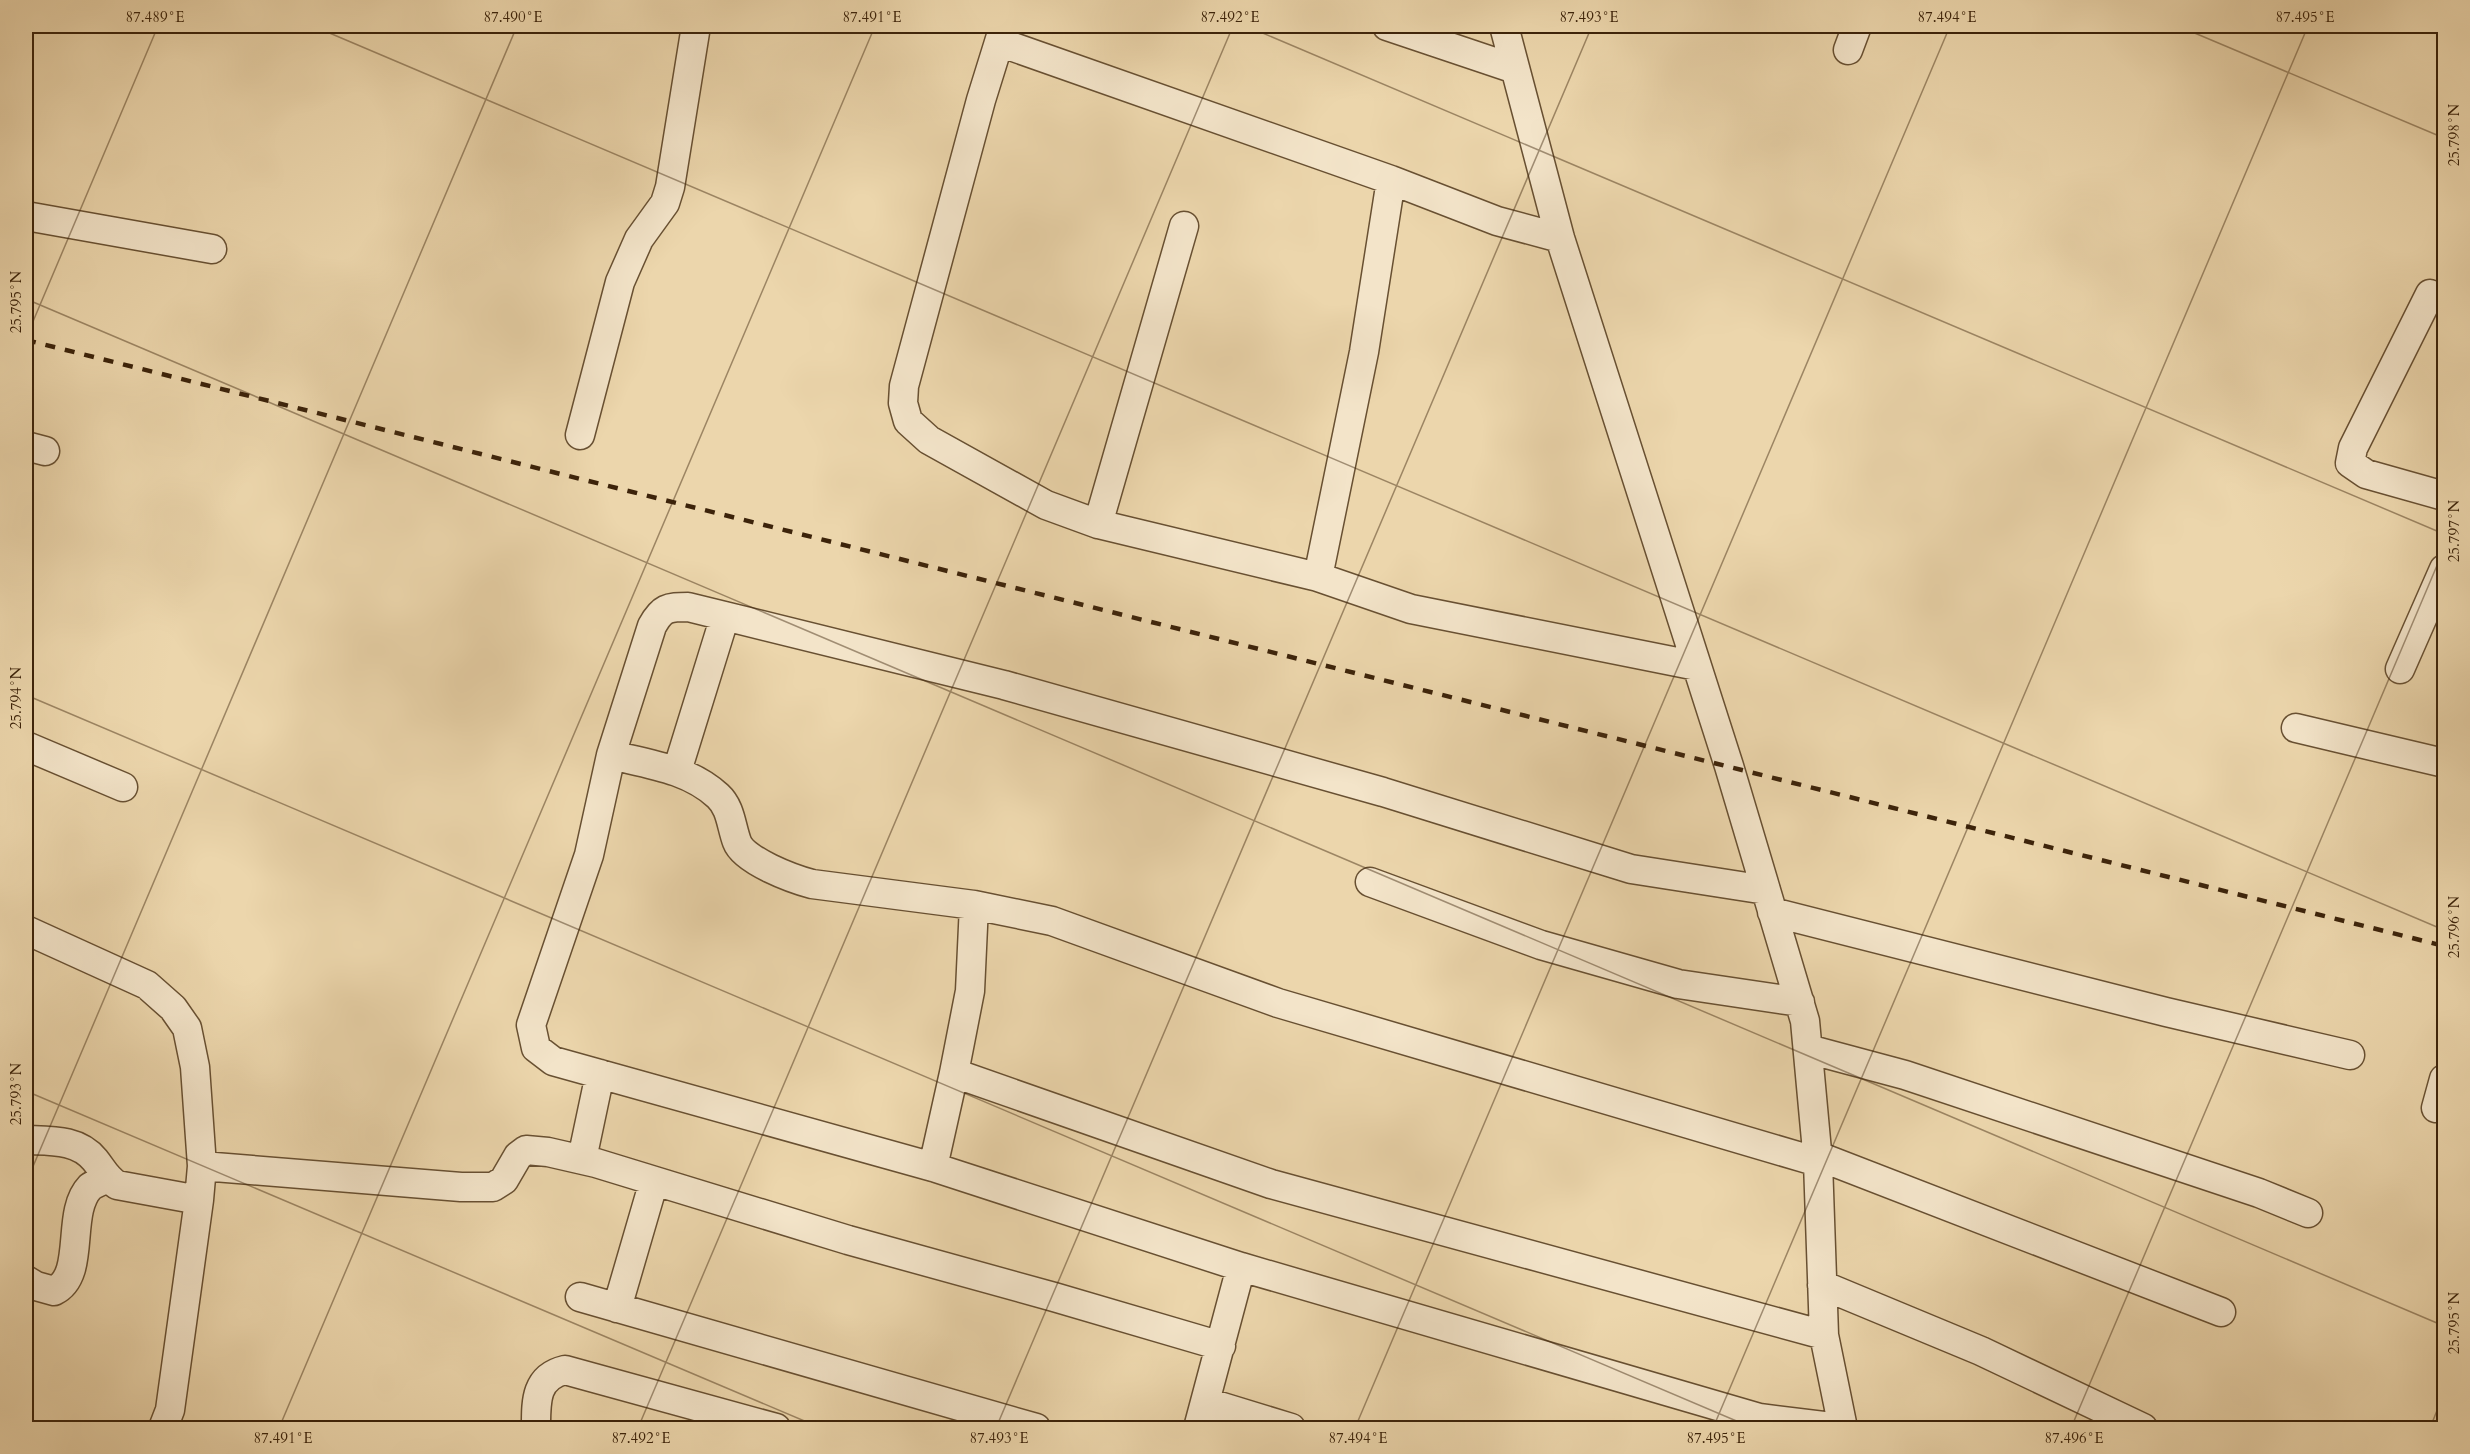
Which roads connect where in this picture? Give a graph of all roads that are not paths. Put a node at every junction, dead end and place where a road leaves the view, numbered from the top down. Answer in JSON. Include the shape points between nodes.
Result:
{"nodes":[{"id":1,"x":696,"y":26,"type":"edge"},
{"id":2,"x":1387,"y":26,"type":"edge"},
{"id":3,"x":1504,"y":26,"type":"edge"},
{"id":4,"x":1001,"y":34,"type":"edge"},
{"id":5,"x":1515,"y":69,"type":"junction"},
{"id":6,"x":1391,"y":180,"type":"junction"},
{"id":7,"x":26,"y":216,"type":"edge"},
{"id":8,"x":1184,"y":226,"type":"dead end"},
{"id":9,"x":1560,"y":238,"type":"junction"},
{"id":10,"x":212,"y":249,"type":"dead end"},
{"id":11,"x":2430,"y":294,"type":"dead end"},
{"id":12,"x":580,"y":435,"type":"dead end"},
{"id":13,"x":2445,"y":496,"type":"edge"},
{"id":14,"x":1098,"y":524,"type":"junction"},
{"id":15,"x":2445,"y":569,"type":"edge"},
{"id":16,"x":1318,"y":577,"type":"junction"},
{"id":17,"x":725,"y":616,"type":"junction"},
{"id":18,"x":1697,"y":666,"type":"junction"},
{"id":19,"x":2400,"y":669,"type":"dead end"},
{"id":20,"x":2296,"y":728,"type":"dead end"},
{"id":21,"x":26,"y":746,"type":"edge"},
{"id":22,"x":611,"y":755,"type":"junction"},
{"id":23,"x":2445,"y":763,"type":"edge"},
{"id":24,"x":677,"y":771,"type":"junction"},
{"id":25,"x":123,"y":788,"type":"dead end"},
{"id":26,"x":1370,"y":882,"type":"dead end"},
{"id":27,"x":1769,"y":901,"type":"junction"},
{"id":28,"x":974,"y":905,"type":"junction"},
{"id":29,"x":26,"y":930,"type":"edge"},
{"id":30,"x":1800,"y":1002,"type":"junction"},
{"id":31,"x":1808,"y":1049,"type":"junction"},
{"id":32,"x":2349,"y":1055,"type":"dead end"},
{"id":33,"x":954,"y":1073,"type":"junction"},
{"id":34,"x":600,"y":1074,"type":"junction"},
{"id":35,"x":2445,"y":1079,"type":"edge"},
{"id":36,"x":2436,"y":1108,"type":"dead end"},
{"id":37,"x":26,"y":1140,"type":"edge"},
{"id":38,"x":582,"y":1159,"type":"junction"},
{"id":39,"x":1818,"y":1159,"type":"junction"},
{"id":40,"x":202,"y":1166,"type":"junction"},
{"id":41,"x":933,"y":1167,"type":"junction"},
{"id":42,"x":107,"y":1178,"type":"junction"},
{"id":43,"x":654,"y":1181,"type":"junction"},
{"id":44,"x":199,"y":1200,"type":"junction"},
{"id":45,"x":2308,"y":1213,"type":"dead end"},
{"id":46,"x":1241,"y":1267,"type":"junction"},
{"id":47,"x":26,"y":1280,"type":"edge"},
{"id":48,"x":1822,"y":1285,"type":"junction"},
{"id":49,"x":580,"y":1297,"type":"dead end"},
{"id":50,"x":617,"y":1308,"type":"junction"},
{"id":51,"x":2221,"y":1312,"type":"dead end"},
{"id":52,"x":1824,"y":1335,"type":"junction"},
{"id":53,"x":1221,"y":1346,"type":"junction"},
{"id":54,"x":1202,"y":1415,"type":"edge"},
{"id":55,"x":2100,"y":1419,"type":"edge"},
{"id":56,"x":163,"y":1428,"type":"edge"},
{"id":57,"x":536,"y":1428,"type":"edge"},
{"id":58,"x":777,"y":1428,"type":"edge"},
{"id":59,"x":1036,"y":1428,"type":"edge"},
{"id":60,"x":1292,"y":1428,"type":"edge"},
{"id":61,"x":1841,"y":1428,"type":"edge"},
{"id":62,"x":2143,"y":1428,"type":"edge"}],
"edges":[{"from":1,"to":12,"type":"street","via":[[670,187],[665,203],[639,239],[620,282]]},
{"from":2,"to":5,"type":"street"},
{"from":3,"to":5,"type":"street"},
{"from":4,"to":6,"type":"street"},
{"from":4,"to":14,"type":"street","via":[[904,386],[903,403],[908,421],[929,440],[1046,505]]},
{"from":5,"to":9,"type":"street"},
{"from":6,"to":9,"type":"street","via":[[1497,221]]},
{"from":6,"to":16,"type":"street","via":[[1364,352]]},
{"from":7,"to":10,"type":"street"},
{"from":8,"to":14,"type":"street"},
{"from":9,"to":18,"type":"street"},
{"from":11,"to":13,"type":"street","via":[[2353,448],[2350,463],[2366,474]]},
{"from":14,"to":16,"type":"street"},
{"from":15,"to":19,"type":"street"},
{"from":16,"to":18,"type":"street","via":[[1411,609]]},
{"from":17,"to":22,"type":"street","via":[[688,607],[660,612],[652,626]]},
{"from":17,"to":24,"type":"street"},
{"from":17,"to":27,"type":"street","via":[[1004,685],[1383,792],[1631,869]]},
{"from":18,"to":27,"type":"street"},
{"from":20,"to":23,"type":"street"},
{"from":21,"to":25,"type":"street"},
{"from":22,"to":24,"type":"street"},
{"from":22,"to":34,"type":"street","via":[[589,855],[531,1025],[536,1048],[553,1061]]},
{"from":24,"to":28,"type":"street","via":[[719,797],[728,810],[738,845],[786,878]]},
{"from":26,"to":30,"type":"street","via":[[1541,945],[1678,984]]},
{"from":27,"to":30,"type":"street"},
{"from":27,"to":32,"type":"street","via":[[2166,1012]]},
{"from":28,"to":33,"type":"street","via":[[970,991]]},
{"from":28,"to":39,"type":"street","via":[[1052,921],[1278,1004]]},
{"from":29,"to":40,"type":"street","via":[[147,985],[187,1028],[195,1067]]},
{"from":30,"to":31,"type":"street"},
{"from":31,"to":39,"type":"street"},
{"from":31,"to":45,"type":"street","via":[[1905,1075],[2259,1192]]},
{"from":33,"to":41,"type":"street"},
{"from":33,"to":52,"type":"street","via":[[1270,1184]]},
{"from":34,"to":38,"type":"street"},
{"from":34,"to":41,"type":"street"},
{"from":35,"to":36,"type":"street"},
{"from":37,"to":42,"type":"street","via":[[74,1144],[96,1161]]},
{"from":38,"to":40,"type":"street","via":[[526,1150],[504,1180],[493,1187]]},
{"from":38,"to":43,"type":"street"},
{"from":39,"to":48,"type":"street"},
{"from":39,"to":51,"type":"street"},
{"from":40,"to":44,"type":"street"},
{"from":41,"to":46,"type":"street"},
{"from":42,"to":44,"type":"street","via":[[117,1185]]},
{"from":42,"to":47,"type":"street","via":[[91,1187],[81,1202],[74,1254],[62,1287],[54,1291]]},
{"from":43,"to":50,"type":"street"},
{"from":43,"to":53,"type":"street"},
{"from":44,"to":56,"type":"street","via":[[170,1410]]},
{"from":46,"to":53,"type":"street"},
{"from":46,"to":61,"type":"street","via":[[1759,1418]]},
{"from":48,"to":52,"type":"street"},
{"from":48,"to":55,"type":"street","via":[[1981,1351]]},
{"from":49,"to":50,"type":"street"},
{"from":50,"to":59,"type":"street"},
{"from":52,"to":61,"type":"street"},
{"from":53,"to":54,"type":"street"},
{"from":54,"to":60,"type":"street"},
{"from":55,"to":62,"type":"street"},
{"from":57,"to":58,"type":"street","via":[[541,1386],[553,1373],[565,1370]]}]}
